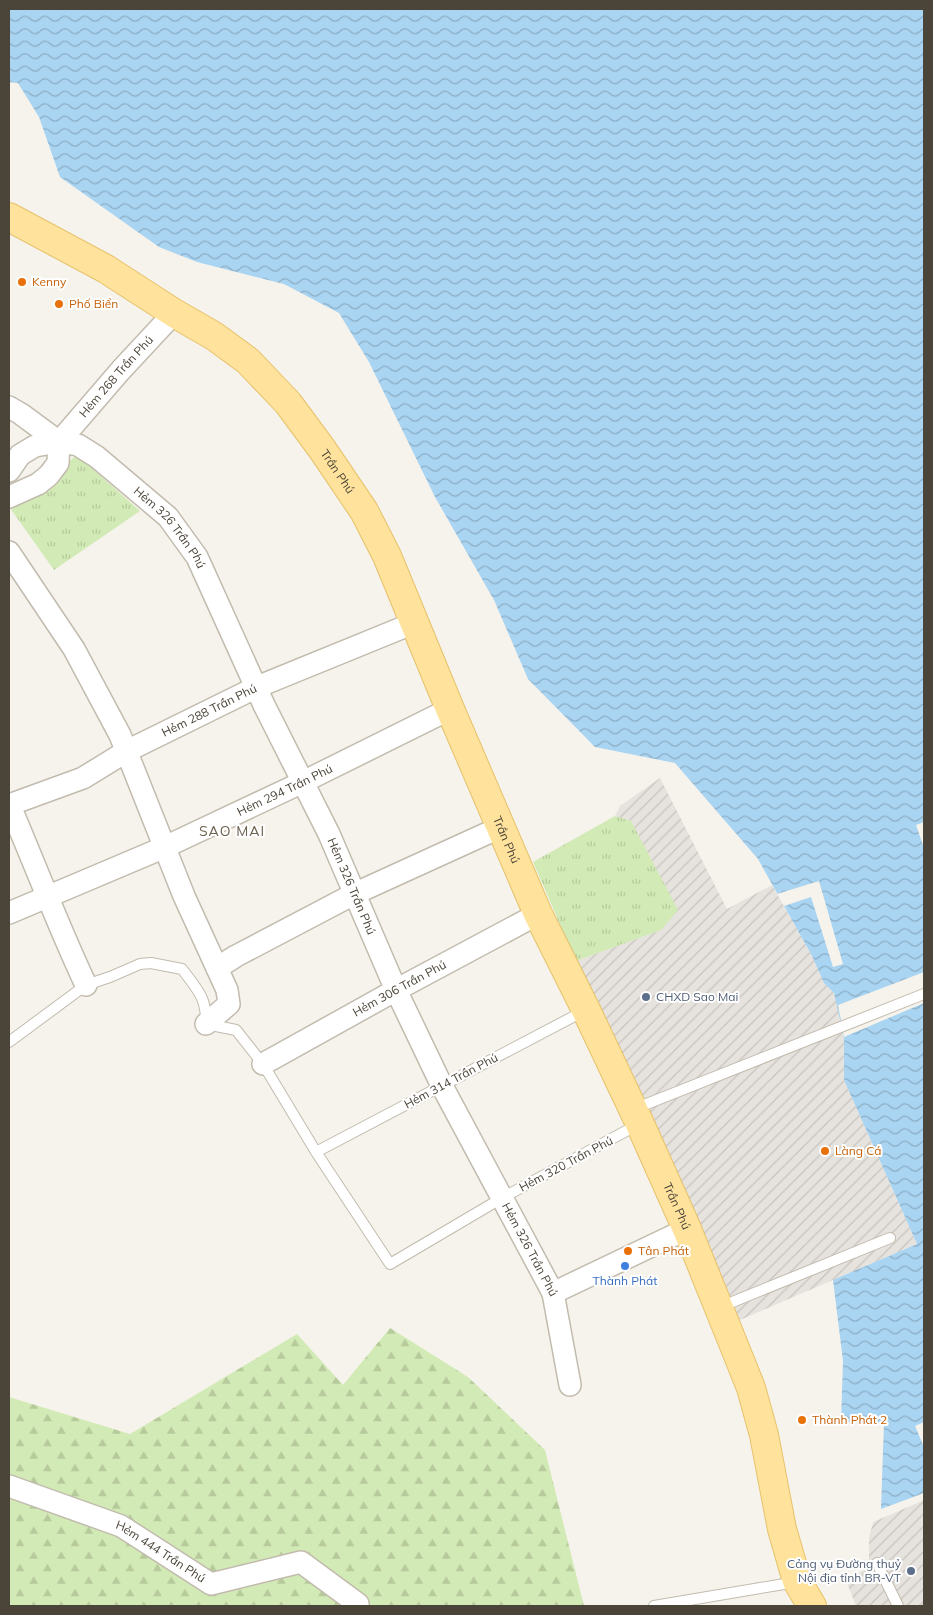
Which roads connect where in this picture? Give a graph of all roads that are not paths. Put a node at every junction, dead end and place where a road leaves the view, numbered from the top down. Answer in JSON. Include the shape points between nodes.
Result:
{"nodes":[{"id":1,"x":9,"y":217,"type":"edge"},
{"id":2,"x":174,"y":313,"type":"junction"},
{"id":3,"x":9,"y":407,"type":"edge"},
{"id":4,"x":59,"y":442,"type":"junction"},
{"id":5,"x":9,"y":471,"type":"edge"},
{"id":6,"x":9,"y":495,"type":"edge"},
{"id":7,"x":9,"y":552,"type":"edge"},
{"id":8,"x":414,"y":622,"type":"junction"},
{"id":9,"x":257,"y":688,"type":"junction"},
{"id":10,"x":450,"y":709,"type":"junction"},
{"id":11,"x":127,"y":752,"type":"junction"},
{"id":12,"x":303,"y":782,"type":"junction"},
{"id":13,"x":9,"y":805,"type":"edge"},
{"id":14,"x":501,"y":827,"type":"junction"},
{"id":15,"x":165,"y":847,"type":"junction"},
{"id":16,"x":354,"y":894,"type":"junction"},
{"id":17,"x":47,"y":896,"type":"junction"},
{"id":18,"x":9,"y":913,"type":"edge"},
{"id":19,"x":538,"y":914,"type":"junction"},
{"id":20,"x":217,"y":968,"type":"junction"},
{"id":21,"x":86,"y":985,"type":"junction"},
{"id":22,"x":396,"y":990,"type":"junction"},
{"id":23,"x":924,"y":994,"type":"edge"},
{"id":24,"x":586,"y":1010,"type":"junction"},
{"id":25,"x":206,"y":1024,"type":"junction"},
{"id":26,"x":9,"y":1042,"type":"edge"},
{"id":27,"x":263,"y":1064,"type":"junction"},
{"id":28,"x":442,"y":1086,"type":"junction"},
{"id":29,"x":636,"y":1117,"type":"junction"},
{"id":30,"x":316,"y":1152,"type":"junction"},
{"id":31,"x":502,"y":1198,"type":"junction"},
{"id":32,"x":687,"y":1229,"type":"junction"},
{"id":33,"x":890,"y":1238,"type":"dead end"},
{"id":34,"x":554,"y":1293,"type":"junction"},
{"id":35,"x":719,"y":1308,"type":"junction"},
{"id":36,"x":570,"y":1385,"type":"dead end"},
{"id":37,"x":9,"y":1486,"type":"edge"},
{"id":38,"x":877,"y":1563,"type":"dead end"},
{"id":39,"x":797,"y":1581,"type":"junction"},
{"id":40,"x":358,"y":1606,"type":"edge"},
{"id":41,"x":654,"y":1606,"type":"edge"},
{"id":42,"x":812,"y":1606,"type":"edge"},
{"id":43,"x":898,"y":1606,"type":"edge"}],
"edges":[{"from":1,"to":2,"type":"main road","name":"Trần Phú","via":[[106,269]]},
{"from":2,"to":4,"type":"street","name":"Hẻm 268 Trần Phú"},
{"from":2,"to":8,"type":"main road","name":"Trần Phú","via":[[248,361],[288,403],[364,511]]},
{"from":3,"to":4,"type":"street"},
{"from":4,"to":5,"type":"street","via":[[35,446],[20,455]]},
{"from":4,"to":6,"type":"street","via":[[58,463],[49,475],[38,484]]},
{"from":4,"to":9,"type":"street","name":"Hẻm 326 Trần Phú","via":[[78,445],[97,457],[157,507],[180,532],[197,557]]},
{"from":7,"to":11,"type":"street","via":[[74,649]]},
{"from":8,"to":9,"type":"street","name":"Hẻm 288 Trần Phú"},
{"from":8,"to":10,"type":"main road","name":"Trần Phú"},
{"from":9,"to":11,"type":"street","name":"Hẻm 288 Trần Phú"},
{"from":9,"to":12,"type":"street","name":"Hẻm 326 Trần Phú"},
{"from":10,"to":12,"type":"street","name":"Hẻm 294 Trần Phú"},
{"from":10,"to":14,"type":"main road","name":"Trần Phú"},
{"from":11,"to":13,"type":"street","name":"Hẻm 288 Trần Phú","via":[[83,778]]},
{"from":11,"to":15,"type":"street"},
{"from":12,"to":15,"type":"street","name":"Hẻm 294 Trần Phú"},
{"from":12,"to":16,"type":"street","name":"Hẻm 326 Trần Phú","via":[[330,834]]},
{"from":13,"to":17,"type":"street"},
{"from":14,"to":16,"type":"street"},
{"from":14,"to":19,"type":"main road","name":"Trần Phú"},
{"from":15,"to":17,"type":"street","name":"Hẻm 294 Trần Phú"},
{"from":15,"to":20,"type":"street"},
{"from":16,"to":20,"type":"street"},
{"from":16,"to":22,"type":"street","name":"Hẻm 326 Trần Phú"},
{"from":17,"to":18,"type":"street","name":"Hẻm 294 Trần Phú"},
{"from":17,"to":21,"type":"street"},
{"from":19,"to":22,"type":"street","name":"Hẻm 306 Trần Phú"},
{"from":19,"to":24,"type":"main road","name":"Trần Phú"},
{"from":20,"to":25,"type":"street","via":[[227,990],[229,1004]]},
{"from":21,"to":25,"type":"lane","via":[[140,964],[182,969],[201,994]]},
{"from":21,"to":26,"type":"lane"},
{"from":22,"to":27,"type":"street","name":"Hẻm 306 Trần Phú"},
{"from":22,"to":28,"type":"street","name":"Hẻm 326 Trần Phú"},
{"from":23,"to":29,"type":"lane","name":"Hẻm 320 Trần Phú"},
{"from":24,"to":28,"type":"lane","name":"Hẻm 314 Trần Phú"},
{"from":24,"to":29,"type":"main road","name":"Trần Phú"},
{"from":25,"to":27,"type":"lane","via":[[236,1030]]},
{"from":27,"to":30,"type":"lane"},
{"from":28,"to":30,"type":"lane","name":"Hẻm 314 Trần Phú"},
{"from":28,"to":31,"type":"street","name":"Hẻm 326 Trần Phú"},
{"from":29,"to":31,"type":"lane","name":"Hẻm 320 Trần Phú"},
{"from":29,"to":32,"type":"main road","name":"Trần Phú"},
{"from":30,"to":31,"type":"lane","name":"Hẻm 320 Trần Phú","via":[[390,1264]]},
{"from":31,"to":34,"type":"street","name":"Hẻm 326 Trần Phú"},
{"from":32,"to":34,"type":"street"},
{"from":32,"to":35,"type":"main road","name":"Trần Phú"},
{"from":33,"to":35,"type":"lane"},
{"from":34,"to":36,"type":"street","name":"Hẻm 326 Trần Phú"},
{"from":35,"to":39,"type":"main road","name":"Trần Phú","via":[[751,1388],[764,1435],[782,1529]]},
{"from":37,"to":40,"type":"street","name":"Hẻm 444 Trần Phú","via":[[120,1526],[211,1584],[301,1562]]},
{"from":38,"to":43,"type":"lane"},
{"from":39,"to":41,"type":"lane"},
{"from":39,"to":42,"type":"main road","name":"Trần Phú"}]}
